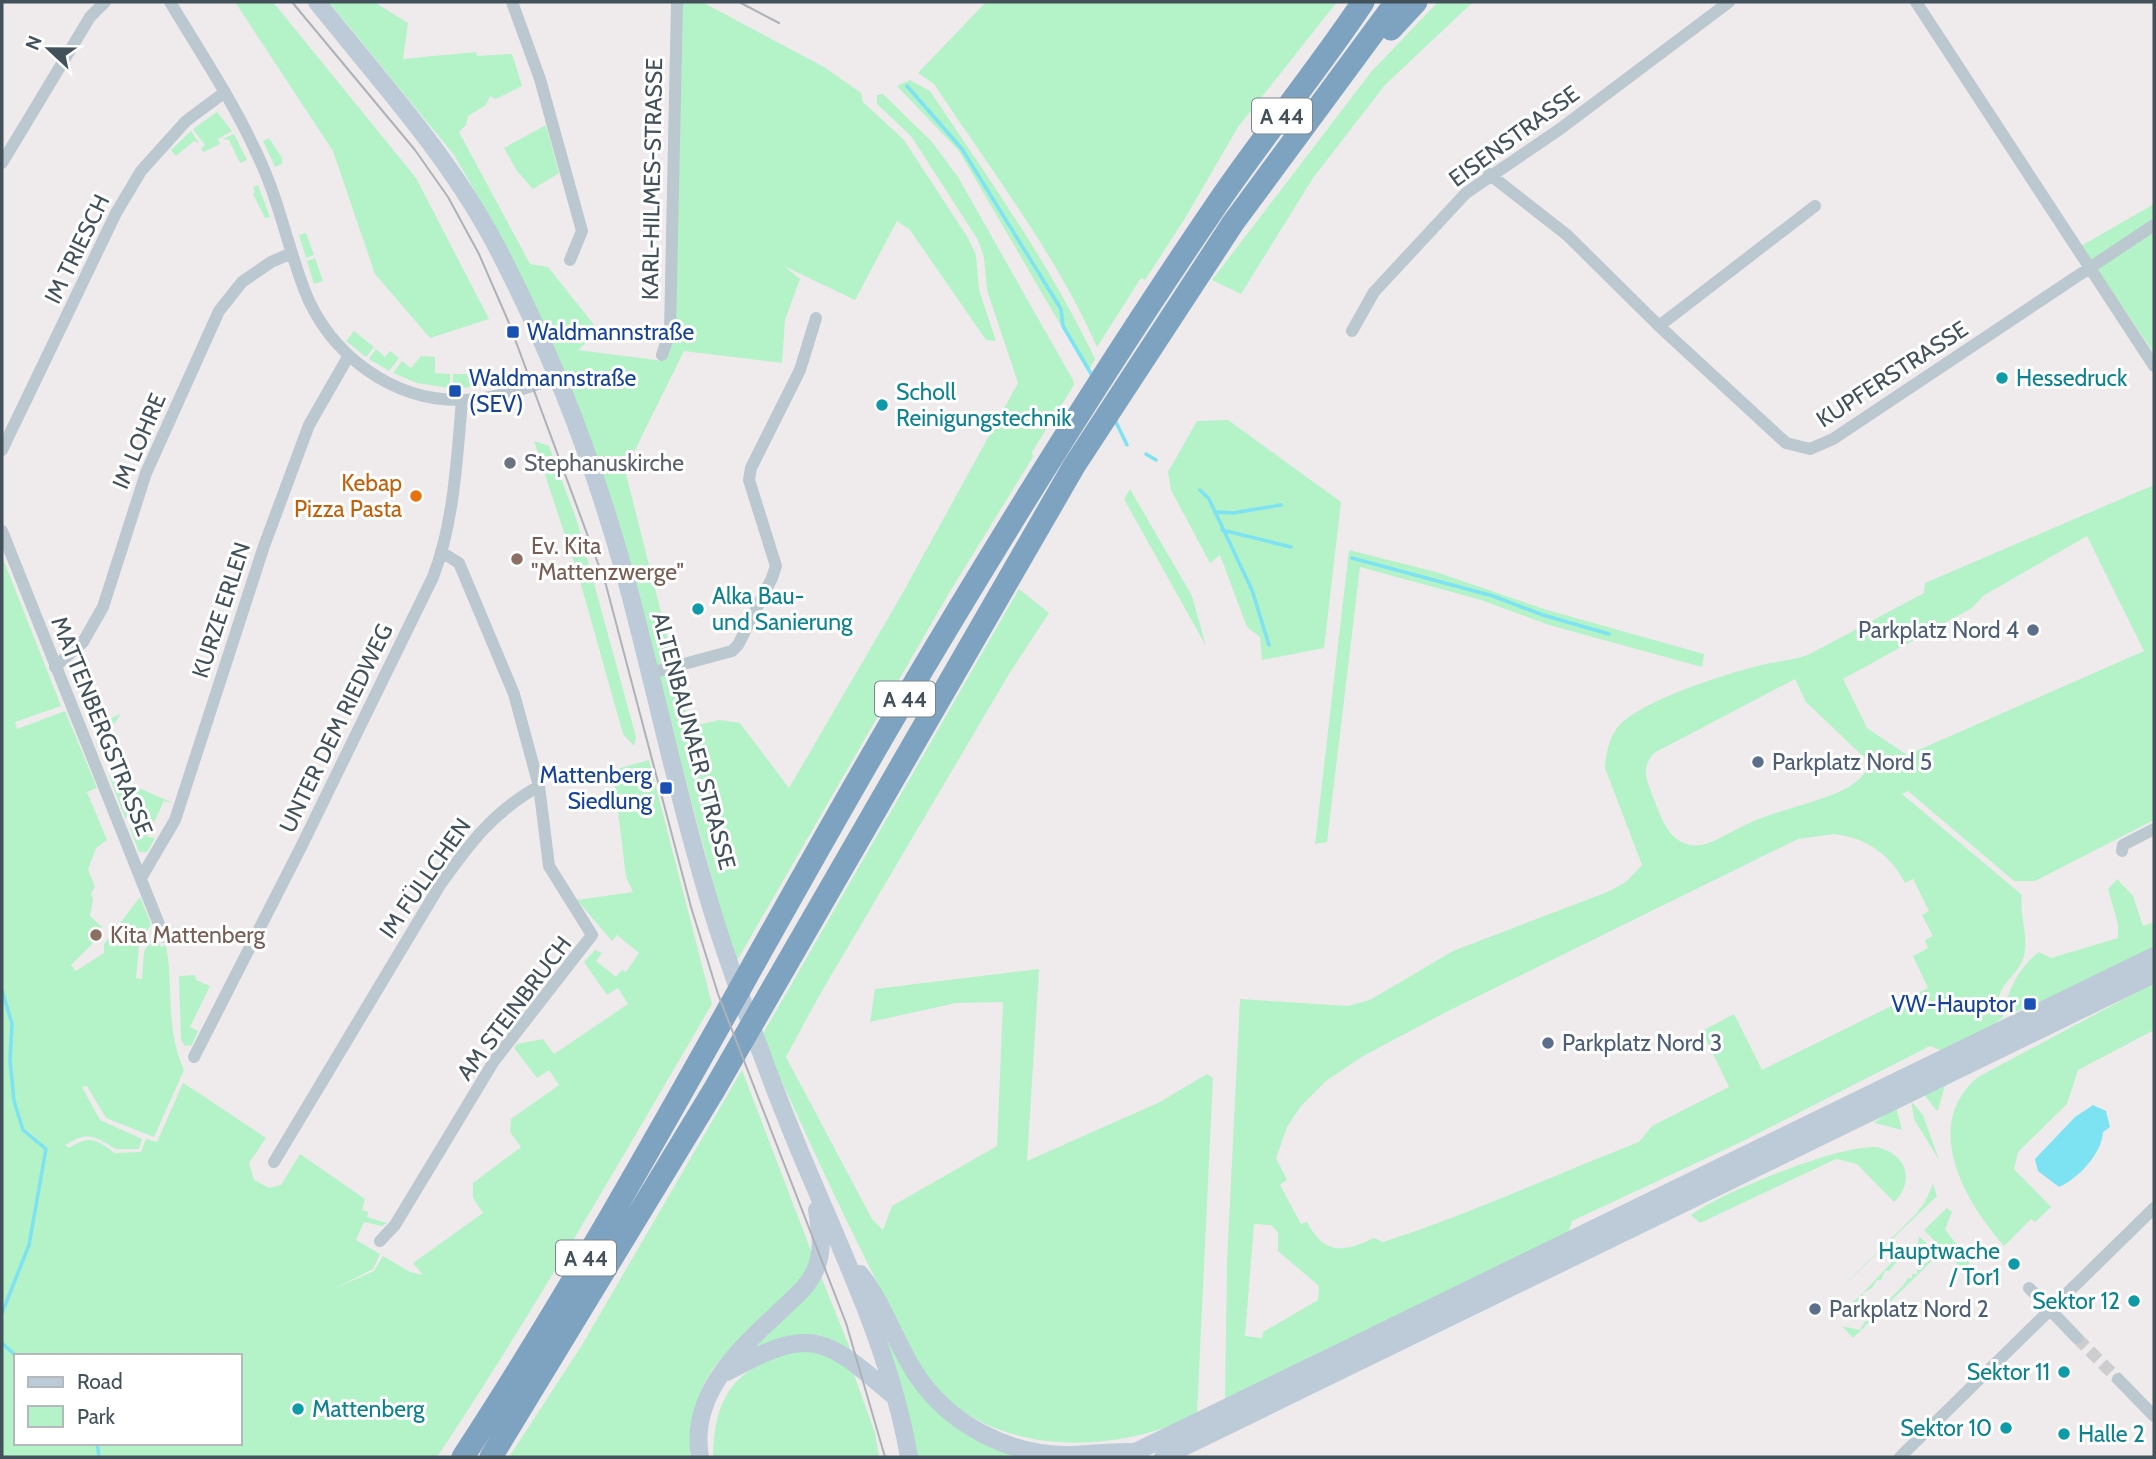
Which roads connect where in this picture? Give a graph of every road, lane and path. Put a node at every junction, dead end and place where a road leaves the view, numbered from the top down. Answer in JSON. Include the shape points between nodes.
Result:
{"nodes":[{"id":1,"x":105,"y":2,"type":"edge"},
{"id":2,"x":170,"y":2,"type":"edge"},
{"id":3,"x":317,"y":2,"type":"edge"},
{"id":4,"x":512,"y":2,"type":"edge"},
{"id":5,"x":677,"y":2,"type":"edge"},
{"id":6,"x":1366,"y":2,"type":"edge"},
{"id":7,"x":1396,"y":2,"type":"edge"},
{"id":8,"x":1416,"y":2,"type":"edge"},
{"id":9,"x":1729,"y":2,"type":"edge"},
{"id":10,"x":1916,"y":2,"type":"edge"},
{"id":11,"x":225,"y":92,"type":"junction"},
{"id":12,"x":1328,"y":93,"type":"junction"},
{"id":13,"x":2,"y":163,"type":"edge"},
{"id":14,"x":1489,"y":174,"type":"junction"},
{"id":15,"x":1815,"y":205,"type":"dead end"},
{"id":16,"x":2154,"y":225,"type":"edge"},
{"id":17,"x":292,"y":253,"type":"junction"},
{"id":18,"x":570,"y":260,"type":"dead end"},
{"id":19,"x":2089,"y":266,"type":"junction"},
{"id":20,"x":816,"y":318,"type":"dead end"},
{"id":21,"x":1659,"y":326,"type":"junction"},
{"id":22,"x":1352,"y":331,"type":"dead end"},
{"id":23,"x":662,"y":355,"type":"dead end"},
{"id":24,"x":348,"y":357,"type":"junction"},
{"id":25,"x":2154,"y":366,"type":"edge"},
{"id":26,"x":556,"y":378,"type":"junction"},
{"id":27,"x":462,"y":400,"type":"junction"},
{"id":28,"x":2,"y":450,"type":"edge"},
{"id":29,"x":2,"y":531,"type":"edge"},
{"id":30,"x":441,"y":552,"type":"junction"},
{"id":31,"x":55,"y":667,"type":"junction"},
{"id":32,"x":651,"y":673,"type":"junction"},
{"id":33,"x":539,"y":786,"type":"junction"},
{"id":34,"x":2154,"y":830,"type":"edge"},
{"id":35,"x":2122,"y":852,"type":"dead end"},
{"id":36,"x":141,"y":877,"type":"junction"},
{"id":37,"x":164,"y":937,"type":"dead end"},
{"id":38,"x":2154,"y":956,"type":"edge"},
{"id":39,"x":2154,"y":974,"type":"edge"},
{"id":40,"x":194,"y":1057,"type":"dead end"},
{"id":41,"x":274,"y":1162,"type":"dead end"},
{"id":42,"x":817,"y":1193,"type":"junction"},
{"id":43,"x":2154,"y":1208,"type":"edge"},
{"id":44,"x":380,"y":1241,"type":"dead end"},
{"id":45,"x":846,"y":1258,"type":"junction"},
{"id":46,"x":2029,"y":1288,"type":"dead end"},
{"id":47,"x":2050,"y":1310,"type":"junction"},
{"id":48,"x":2077,"y":1338,"type":"tunnel mouth"},
{"id":49,"x":719,"y":1377,"type":"junction"},
{"id":50,"x":2118,"y":1379,"type":"tunnel mouth"},
{"id":51,"x":895,"y":1397,"type":"junction"},
{"id":52,"x":1249,"y":1407,"type":"junction"},
{"id":53,"x":2154,"y":1416,"type":"edge"},
{"id":54,"x":1171,"y":1453,"type":"edge"},
{"id":55,"x":1129,"y":1454,"type":"edge"},
{"id":56,"x":463,"y":1457,"type":"edge"},
{"id":57,"x":491,"y":1457,"type":"edge"},
{"id":58,"x":700,"y":1457,"type":"edge"},
{"id":59,"x":909,"y":1457,"type":"edge"},
{"id":60,"x":1900,"y":1457,"type":"edge"}],
"edges":[{"from":1,"to":13,"type":"street","via":[[90,17]]},
{"from":2,"to":11,"type":"street"},
{"from":3,"to":26,"type":"main road","name":"ALTENBAUNAER STRASSE","via":[[461,184],[510,274]]},
{"from":4,"to":18,"type":"street","via":[[541,79],[582,231]]},
{"from":5,"to":23,"type":"street","name":"KARL-HILMES-STRASSE","via":[[670,331]]},
{"from":6,"to":56,"type":"highway","number":"A 44","via":[[1220,200],[1126,340],[896,714],[590,1252]]},
{"from":7,"to":12,"type":"highway","number":"A 44"},
{"from":8,"to":12,"type":"highway"},
{"from":9,"to":14,"type":"street","name":"EISENSTRASSE","via":[[1560,129]]},
{"from":10,"to":19,"type":"street"},
{"from":11,"to":17,"type":"street","via":[[262,166]]},
{"from":11,"to":28,"type":"street","name":"IM TRIESCH","via":[[186,121],[141,171]]},
{"from":12,"to":57,"type":"highway","number":"A 44","via":[[1233,223],[1074,466],[714,1090]]},
{"from":14,"to":21,"type":"street","name":"KUPFERSTRASSE","via":[[1567,235]]},
{"from":14,"to":22,"type":"street","name":"EISENSTRASSE","via":[[1374,292]]},
{"from":15,"to":21,"type":"street"},
{"from":16,"to":19,"type":"street","name":"KUPFERSTRASSE"},
{"from":17,"to":24,"type":"street","via":[[318,318]]},
{"from":17,"to":31,"type":"street","name":"IM LOHRE","via":[[242,282],[219,311],[146,472],[103,607],[83,642]]},
{"from":19,"to":21,"type":"street","name":"KUPFERSTRASSE","via":[[1861,421],[1810,449],[1786,443]]},
{"from":19,"to":25,"type":"street"},
{"from":20,"to":32,"type":"street","via":[[800,370],[751,468],[749,480],[776,566],[772,578],[732,651]]},
{"from":24,"to":27,"type":"street","via":[[393,385]]},
{"from":24,"to":36,"type":"street","name":"KURZE ERLEN","via":[[306,435],[264,546],[175,820]]},
{"from":26,"to":27,"type":"street","via":[[503,395]]},
{"from":26,"to":32,"type":"main road","name":"ALTENBAUNAER STRASSE","via":[[603,505]]},
{"from":27,"to":30,"type":"street","name":"UNTER DEM RIEDWEG"},
{"from":29,"to":31,"type":"street","name":"MATTENBERGSTRASSE"},
{"from":30,"to":33,"type":"street","via":[[459,564],[514,694]]},
{"from":30,"to":40,"type":"street","name":"UNTER DEM RIEDWEG","via":[[421,603]]},
{"from":31,"to":36,"type":"street","name":"MATTENBERGSTRASSE"},
{"from":32,"to":42,"type":"main road","name":"ALTENBAUNAER STRASSE","via":[[730,965],[773,1089]]},
{"from":33,"to":41,"type":"street","name":"IM FÜLLCHEN","via":[[510,802],[471,842]]},
{"from":33,"to":44,"type":"street","name":"AM STEINBRUCH","via":[[549,866],[592,935],[494,1061],[395,1225]]},
{"from":34,"to":35,"type":"street","via":[[2123,845]]},
{"from":36,"to":37,"type":"street","name":"MATTENBERGSTRASSE"},
{"from":38,"to":52,"type":"main road"},
{"from":39,"to":52,"type":"main road"},
{"from":42,"to":45,"type":"main road","name":"ALTENBAUNAER STRASSE"},
{"from":42,"to":49,"type":"main road","via":[[821,1245],[811,1280],[743,1346]]},
{"from":43,"to":47,"type":"street"},
{"from":45,"to":51,"type":"main road"},
{"from":45,"to":55,"type":"main road","via":[[867,1283],[919,1378],[962,1421],[999,1442],[1029,1451]]},
{"from":46,"to":47,"type":"street"},
{"from":47,"to":48,"type":"street"},
{"from":47,"to":60,"type":"street"},
{"from":49,"to":51,"type":"main road","via":[[776,1347],[814,1344],[844,1353]]},
{"from":49,"to":58,"type":"main road","via":[[703,1408]]},
{"from":50,"to":53,"type":"street"},
{"from":51,"to":59,"type":"main road"},
{"from":52,"to":54,"type":"main road"},
{"from":52,"to":55,"type":"main road"}]}
